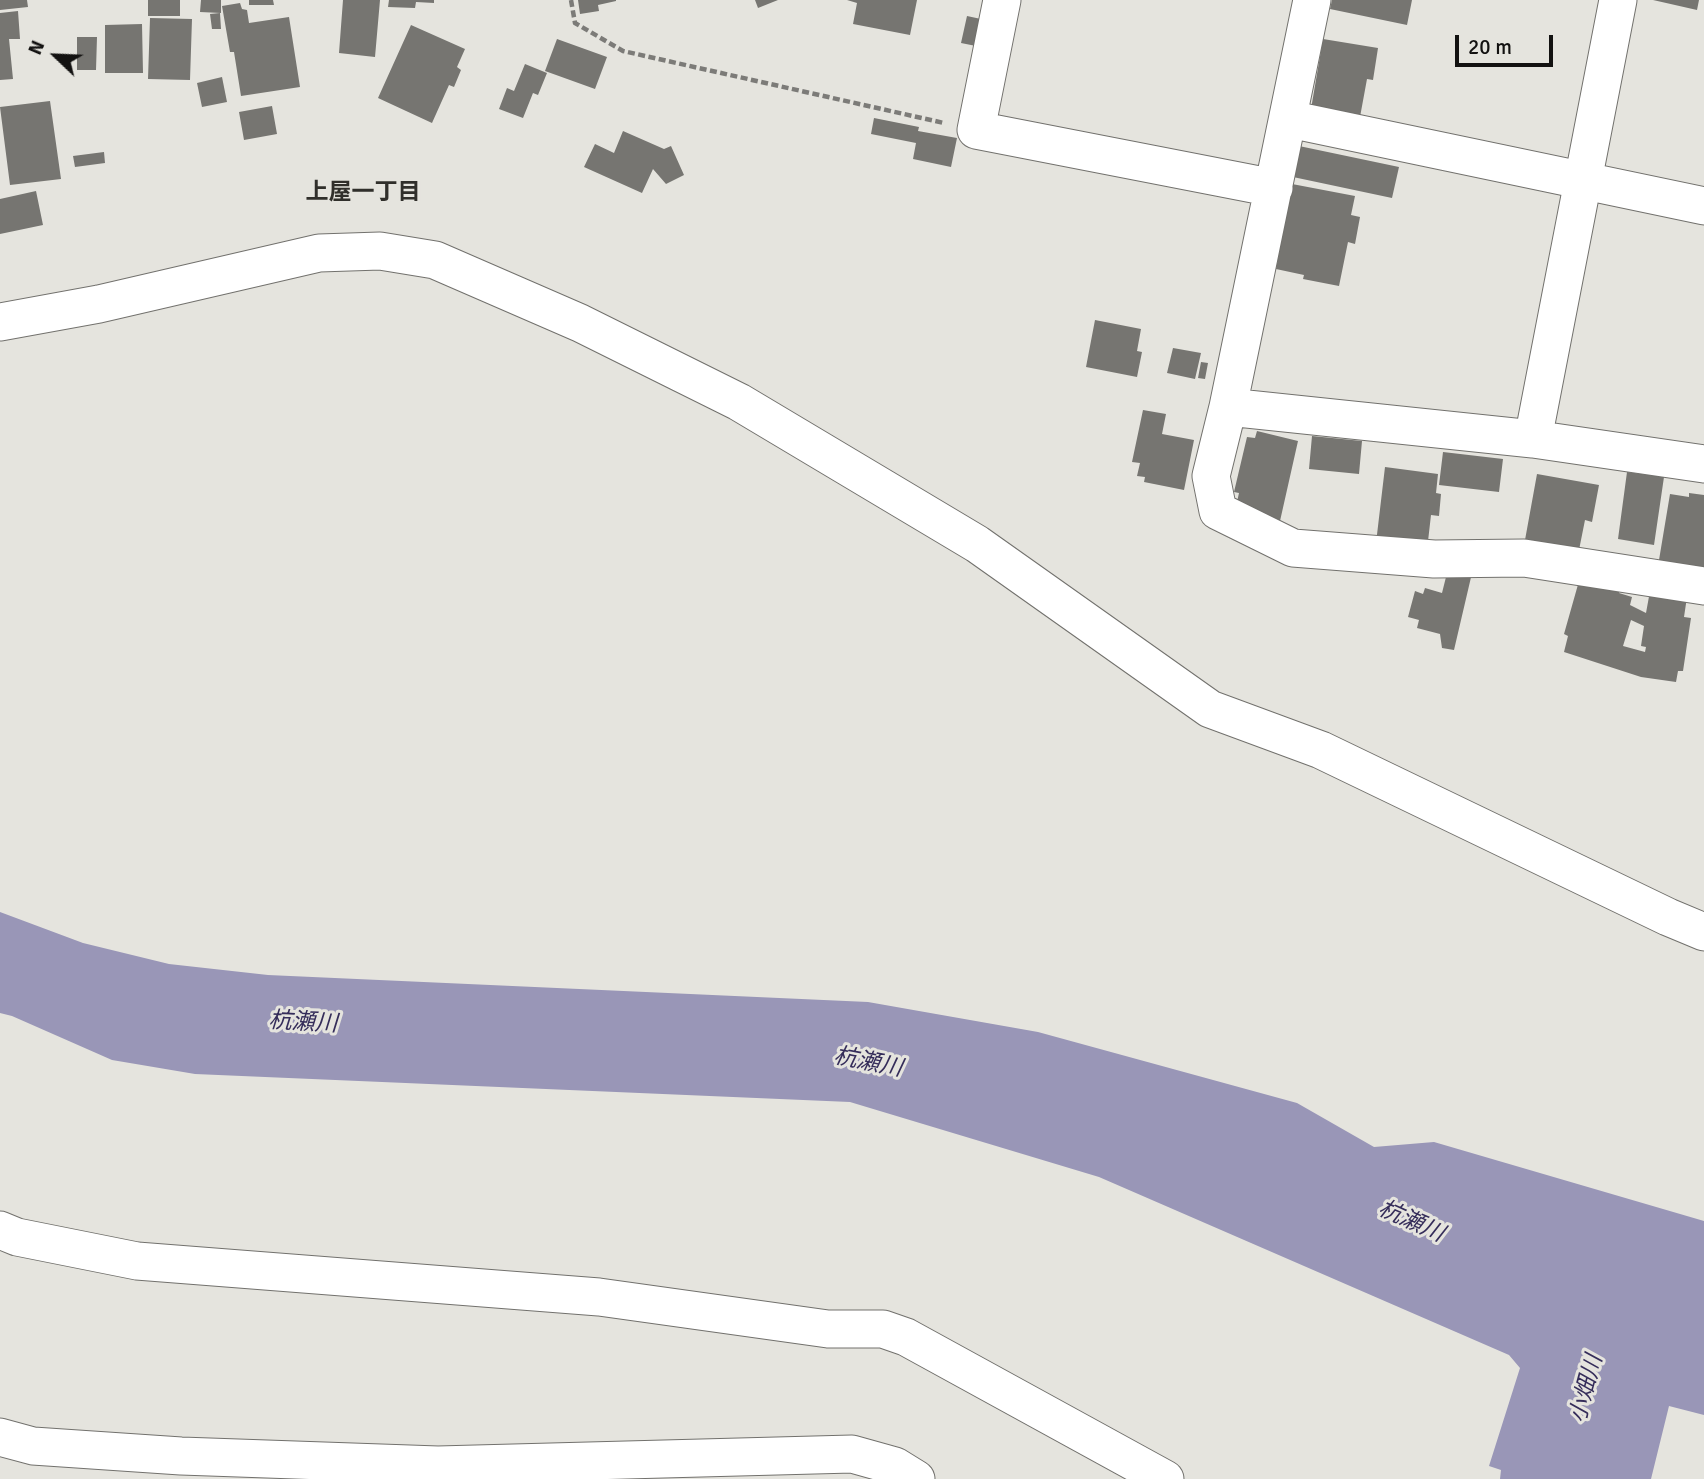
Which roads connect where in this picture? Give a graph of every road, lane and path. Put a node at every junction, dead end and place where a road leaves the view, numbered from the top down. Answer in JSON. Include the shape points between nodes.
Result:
{"nodes":[{"id":1,"x":572,"y":0,"type":"edge"},
{"id":2,"x":1002,"y":0,"type":"edge"},
{"id":3,"x":1312,"y":0,"type":"edge"},
{"id":4,"x":1618,"y":0,"type":"edge"},
{"id":5,"x":1289,"y":119,"type":"junction"},
{"id":6,"x":975,"y":130,"type":"junction"},
{"id":7,"x":1582,"y":181,"type":"junction"},
{"id":8,"x":1274,"y":188,"type":"junction"},
{"id":9,"x":1704,"y":206,"type":"edge"},
{"id":10,"x":0,"y":322,"type":"edge"},
{"id":11,"x":1228,"y":407,"type":"junction"},
{"id":12,"x":1532,"y":439,"type":"junction"},
{"id":13,"x":1704,"y":464,"type":"edge"},
{"id":14,"x":1704,"y":586,"type":"edge"},
{"id":15,"x":1704,"y":932,"type":"edge"},
{"id":16,"x":0,"y":1230,"type":"edge"},
{"id":17,"x":0,"y":1437,"type":"edge"},
{"id":18,"x":1162,"y":1478,"type":"edge"},
{"id":19,"x":916,"y":1479,"type":"edge"}],
"edges":[{"from":1,"to":6,"type":"path","via":[[575,23],[623,51]]},
{"from":2,"to":6,"type":"street"},
{"from":3,"to":5,"type":"street"},
{"from":4,"to":7,"type":"street"},
{"from":5,"to":7,"type":"street"},
{"from":5,"to":8,"type":"street"},
{"from":6,"to":8,"type":"street"},
{"from":7,"to":9,"type":"street"},
{"from":7,"to":12,"type":"street"},
{"from":8,"to":11,"type":"street"},
{"from":10,"to":15,"type":"street","via":[[320,253],[380,251],[435,260],[580,323],[738,402],[976,544],[1210,709],[1321,750]]},
{"from":11,"to":12,"type":"street"},
{"from":11,"to":14,"type":"street","via":[[1211,476],[1218,511],[1293,548],[1434,559],[1524,558]]},
{"from":12,"to":13,"type":"street"},
{"from":16,"to":18,"type":"street","via":[[137,1261],[599,1297],[828,1329],[883,1329],[906,1337]]},
{"from":17,"to":19,"type":"street","via":[[33,1446],[181,1457],[438,1465],[852,1454],[895,1466]]}]}
